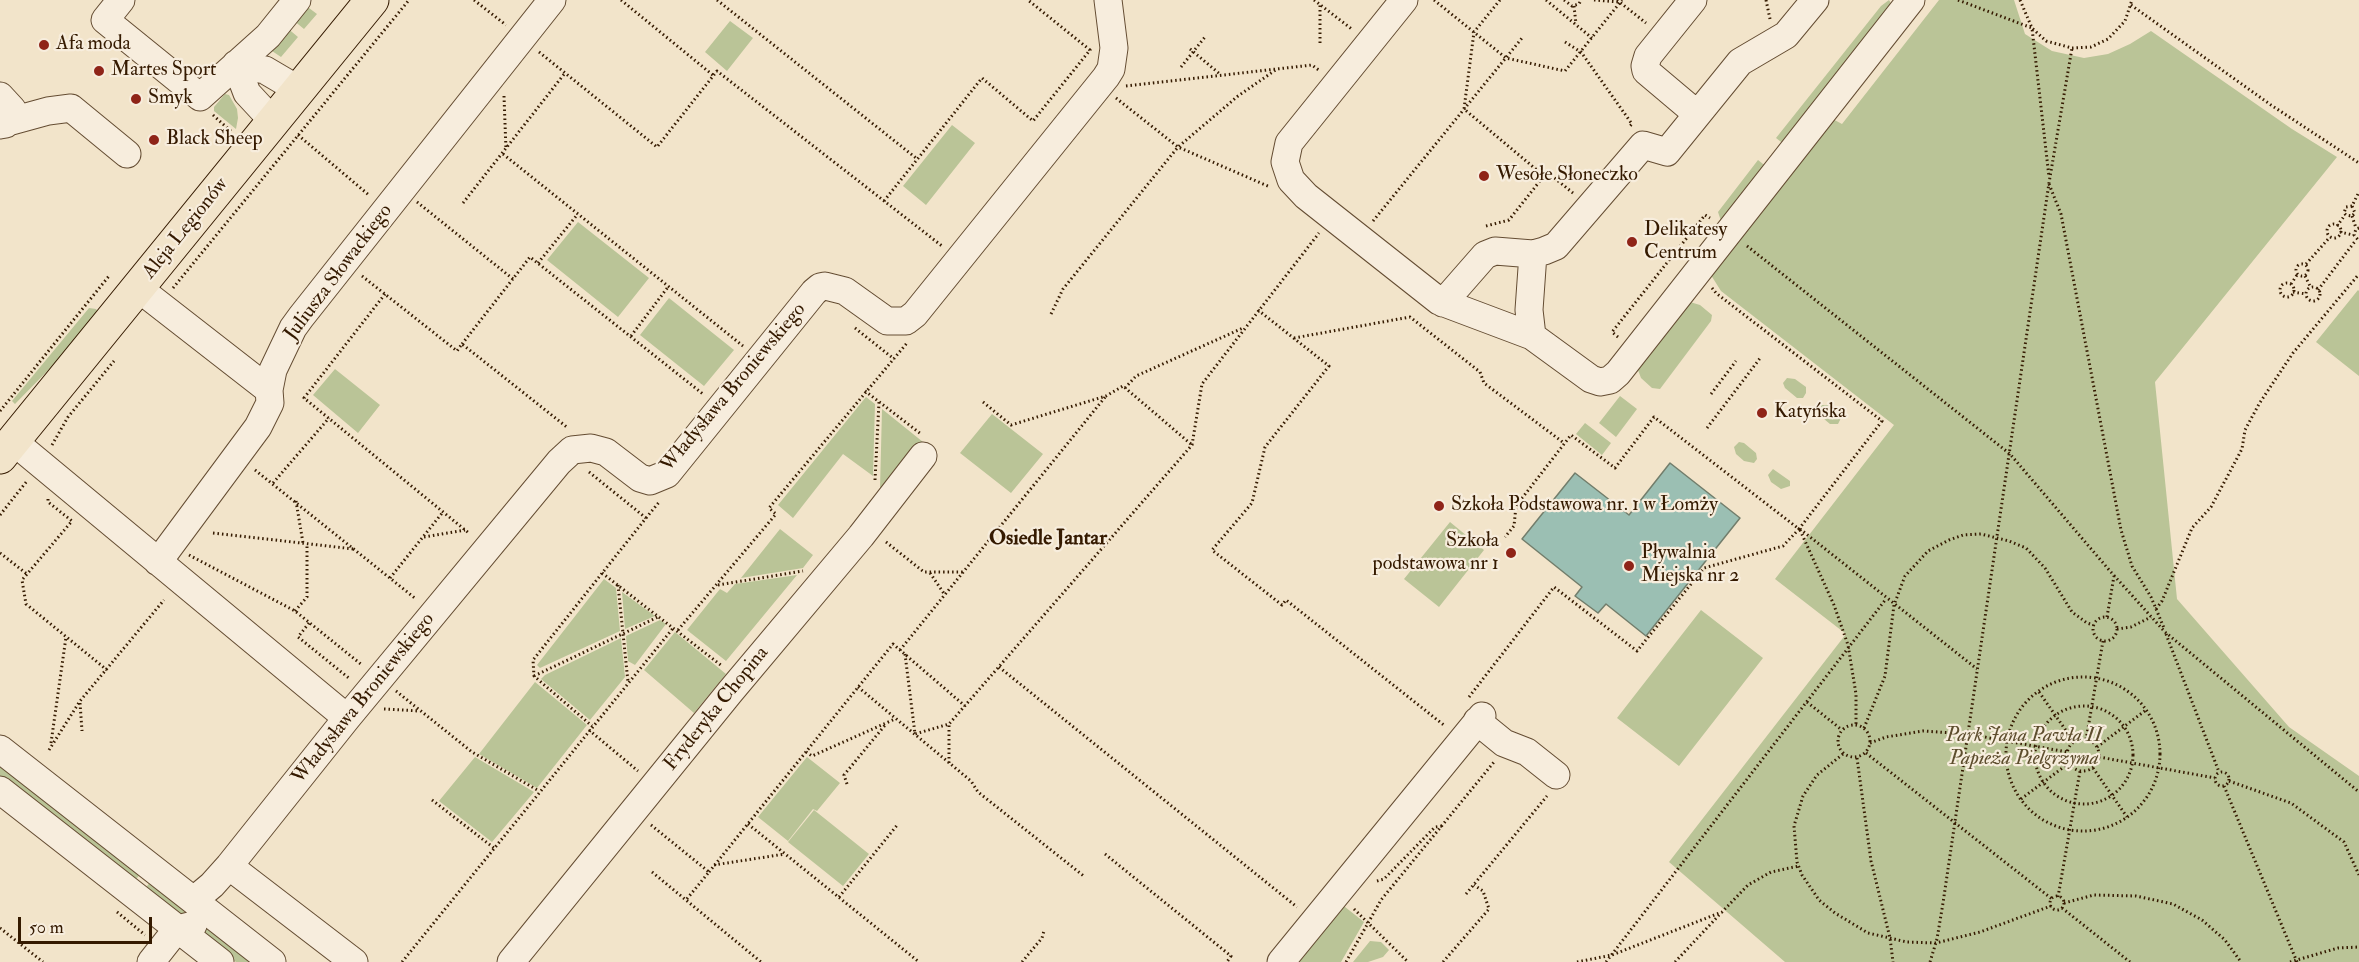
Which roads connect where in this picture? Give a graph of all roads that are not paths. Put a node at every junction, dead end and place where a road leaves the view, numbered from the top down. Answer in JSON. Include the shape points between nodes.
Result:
{"nodes":[{"id":1,"x":121,"y":0,"type":"edge"},
{"id":2,"x":297,"y":0,"type":"edge"},
{"id":3,"x":372,"y":0,"type":"edge"},
{"id":4,"x":552,"y":0,"type":"edge"},
{"id":5,"x":1108,"y":0,"type":"edge"},
{"id":6,"x":1404,"y":0,"type":"edge"},
{"id":7,"x":1693,"y":0,"type":"edge"},
{"id":8,"x":1815,"y":0,"type":"edge"},
{"id":9,"x":1909,"y":1,"type":"edge"},
{"id":10,"x":236,"y":64,"type":"junction"},
{"id":11,"x":299,"y":90,"type":"junction"},
{"id":12,"x":0,"y":96,"type":"edge"},
{"id":13,"x":1697,"y":114,"type":"junction"},
{"id":14,"x":4,"y":124,"type":"edge"},
{"id":15,"x":286,"y":128,"type":"junction"},
{"id":16,"x":128,"y":154,"type":"dead end"},
{"id":17,"x":1533,"y":254,"type":"junction"},
{"id":18,"x":136,"y":290,"type":"junction"},
{"id":19,"x":1443,"y":303,"type":"junction"},
{"id":20,"x":1532,"y":336,"type":"junction"},
{"id":21,"x":269,"y":390,"type":"junction"},
{"id":22,"x":924,"y":447,"type":"road end"},
{"id":23,"x":7,"y":449,"type":"edge"},
{"id":24,"x":165,"y":553,"type":"junction"},
{"id":25,"x":347,"y":718,"type":"junction"},
{"id":26,"x":0,"y":749,"type":"edge"},
{"id":27,"x":1552,"y":785,"type":"road end"},
{"id":28,"x":0,"y":790,"type":"edge"},
{"id":29,"x":229,"y":866,"type":"junction"},
{"id":30,"x":194,"y":900,"type":"junction"},
{"id":31,"x":218,"y":919,"type":"junction"},
{"id":32,"x":163,"y":946,"type":"edge"},
{"id":33,"x":220,"y":962,"type":"edge"},
{"id":34,"x":272,"y":962,"type":"edge"},
{"id":35,"x":354,"y":962,"type":"edge"},
{"id":36,"x":511,"y":962,"type":"edge"},
{"id":37,"x":1281,"y":962,"type":"edge"}],
"edges":[{"from":1,"to":10,"type":"street","via":[[105,20],[200,97]]},
{"from":2,"to":10,"type":"street","via":[[268,36]]},
{"from":3,"to":11,"type":"main road","name":"Aleja Legionów"},
{"from":4,"to":21,"type":"street","name":"Juliusza Słowackiego","via":[[292,328],[273,370]]},
{"from":5,"to":25,"type":"street","name":"Władysława Broniewskiego","via":[[1113,32],[1112,86],[906,321],[887,321],[845,291],[820,287],[667,474],[650,481],[606,452],[589,458],[572,450]]},
{"from":6,"to":19,"type":"street","via":[[1295,135],[1286,151],[1286,162],[1291,180],[1306,196]]},
{"from":7,"to":13,"type":"street","via":[[1646,59],[1646,71]]},
{"from":8,"to":13,"type":"street","via":[[1786,35],[1744,58]]},
{"from":9,"to":20,"type":"street","via":[[1720,225],[1618,373],[1610,380],[1591,379]]},
{"from":10,"to":11,"type":"street","via":[[265,70]]},
{"from":10,"to":15,"type":"street","via":[[247,93]]},
{"from":11,"to":15,"type":"main road","name":"Aleja Legionów"},
{"from":12,"to":14,"type":"street","via":[[12,109]]},
{"from":13,"to":17,"type":"street","via":[[1667,152],[1643,145],[1556,246]]},
{"from":14,"to":16,"type":"street","via":[[71,108]]},
{"from":15,"to":18,"type":"main road","name":"Aleja Legionów"},
{"from":17,"to":19,"type":"street","via":[[1495,251],[1485,255]]},
{"from":17,"to":20,"type":"street","via":[[1528,310]]},
{"from":18,"to":21,"type":"street"},
{"from":18,"to":23,"type":"main road","name":"Aleja Legionów"},
{"from":19,"to":20,"type":"street"},
{"from":21,"to":24,"type":"street","name":"Juliusza Słowackiego","via":[[266,412]]},
{"from":22,"to":36,"type":"street","name":"Fryderyka Chopina","via":[[861,536]]},
{"from":23,"to":24,"type":"street","via":[[41,464]]},
{"from":24,"to":25,"type":"street"},
{"from":25,"to":29,"type":"street","name":"Władysława Broniewskiego"},
{"from":26,"to":30,"type":"street"},
{"from":27,"to":37,"type":"street","via":[[1527,752],[1504,743],[1469,715]]},
{"from":28,"to":32,"type":"street"},
{"from":29,"to":30,"type":"street","name":"Władysława Broniewskiego"},
{"from":29,"to":35,"type":"street"},
{"from":30,"to":31,"type":"street"},
{"from":31,"to":32,"type":"street"},
{"from":31,"to":34,"type":"street"},
{"from":32,"to":33,"type":"street"}]}
